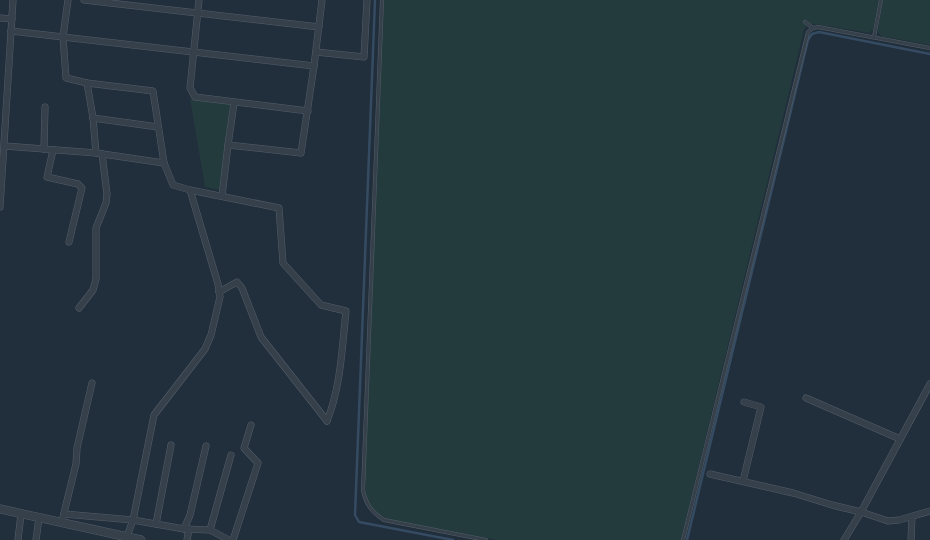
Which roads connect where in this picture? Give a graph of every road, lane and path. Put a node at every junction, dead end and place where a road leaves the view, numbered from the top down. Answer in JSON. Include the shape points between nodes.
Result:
{"nodes":[{"id":1,"x":13,"y":0,"type":"edge"},
{"id":2,"x":68,"y":0,"type":"edge"},
{"id":3,"x":84,"y":0,"type":"edge"},
{"id":4,"x":199,"y":0,"type":"edge"},
{"id":5,"x":322,"y":0,"type":"edge"},
{"id":6,"x":367,"y":0,"type":"edge"},
{"id":7,"x":382,"y":0,"type":"edge"},
{"id":8,"x":881,"y":0,"type":"edge"},
{"id":9,"x":198,"y":12,"type":"junction"},
{"id":10,"x":0,"y":18,"type":"edge"},
{"id":11,"x":12,"y":19,"type":"junction"},
{"id":12,"x":805,"y":22,"type":"dead end"},
{"id":13,"x":318,"y":27,"type":"junction"},
{"id":14,"x":813,"y":28,"type":"junction"},
{"id":15,"x":11,"y":31,"type":"junction"},
{"id":16,"x":63,"y":37,"type":"junction"},
{"id":17,"x":874,"y":37,"type":"junction"},
{"id":18,"x":930,"y":48,"type":"edge"},
{"id":19,"x":194,"y":52,"type":"junction"},
{"id":20,"x":316,"y":52,"type":"junction"},
{"id":21,"x":314,"y":66,"type":"junction"},
{"id":22,"x":87,"y":83,"type":"junction"},
{"id":23,"x":234,"y":103,"type":"junction"},
{"id":24,"x":45,"y":107,"type":"dead end"},
{"id":25,"x":308,"y":111,"type":"junction"},
{"id":26,"x":93,"y":118,"type":"junction"},
{"id":27,"x":158,"y":127,"type":"junction"},
{"id":28,"x":228,"y":145,"type":"junction"},
{"id":29,"x":5,"y":146,"type":"junction"},
{"id":30,"x":44,"y":149,"type":"junction"},
{"id":31,"x":53,"y":150,"type":"junction"},
{"id":32,"x":99,"y":153,"type":"junction"},
{"id":33,"x":164,"y":164,"type":"junction"},
{"id":34,"x":190,"y":190,"type":"junction"},
{"id":35,"x":222,"y":196,"type":"junction"},
{"id":36,"x":0,"y":207,"type":"edge"},
{"id":37,"x":69,"y":242,"type":"dead end"},
{"id":38,"x":219,"y":292,"type":"junction"},
{"id":39,"x":79,"y":308,"type":"dead end"},
{"id":40,"x":92,"y":383,"type":"dead end"},
{"id":41,"x":930,"y":384,"type":"edge"},
{"id":42,"x":806,"y":398,"type":"dead end"},
{"id":43,"x":744,"y":402,"type":"dead end"},
{"id":44,"x":251,"y":425,"type":"dead end"},
{"id":45,"x":900,"y":439,"type":"junction"},
{"id":46,"x":171,"y":445,"type":"dead end"},
{"id":47,"x":206,"y":446,"type":"dead end"},
{"id":48,"x":231,"y":455,"type":"dead end"},
{"id":49,"x":710,"y":474,"type":"dead end"},
{"id":50,"x":742,"y":481,"type":"junction"},
{"id":51,"x":0,"y":510,"type":"edge"},
{"id":52,"x":930,"y":511,"type":"edge"},
{"id":53,"x":861,"y":512,"type":"junction"},
{"id":54,"x":21,"y":514,"type":"junction"},
{"id":55,"x":64,"y":514,"type":"junction"},
{"id":56,"x":912,"y":517,"type":"junction"},
{"id":57,"x":39,"y":518,"type":"junction"},
{"id":58,"x":133,"y":520,"type":"junction"},
{"id":59,"x":61,"y":522,"type":"junction"},
{"id":60,"x":156,"y":524,"type":"junction"},
{"id":61,"x":187,"y":529,"type":"junction"},
{"id":62,"x":210,"y":530,"type":"junction"},
{"id":63,"x":126,"y":538,"type":"edge"},
{"id":64,"x":18,"y":540,"type":"edge"},
{"id":65,"x":36,"y":540,"type":"edge"},
{"id":66,"x":140,"y":540,"type":"edge"},
{"id":67,"x":187,"y":540,"type":"edge"},
{"id":68,"x":229,"y":540,"type":"edge"},
{"id":69,"x":233,"y":540,"type":"edge"},
{"id":70,"x":486,"y":540,"type":"edge"},
{"id":71,"x":683,"y":540,"type":"edge"},
{"id":72,"x":844,"y":540,"type":"edge"},
{"id":73,"x":911,"y":540,"type":"edge"}],
"edges":[{"from":1,"to":11,"type":"street"},
{"from":2,"to":16,"type":"street"},
{"from":3,"to":9,"type":"street"},
{"from":4,"to":9,"type":"street"},
{"from":5,"to":13,"type":"street"},
{"from":6,"to":20,"type":"street","via":[[364,57]]},
{"from":7,"to":70,"type":"lane","via":[[363,490],[365,501],[376,515],[384,520]]},
{"from":8,"to":17,"type":"lane"},
{"from":9,"to":13,"type":"street"},
{"from":9,"to":19,"type":"street"},
{"from":10,"to":11,"type":"street"},
{"from":11,"to":15,"type":"street"},
{"from":12,"to":14,"type":"lane"},
{"from":13,"to":20,"type":"street"},
{"from":14,"to":17,"type":"lane"},
{"from":14,"to":71,"type":"lane","via":[[808,32],[804,43]]},
{"from":15,"to":16,"type":"street"},
{"from":15,"to":29,"type":"street"},
{"from":16,"to":19,"type":"street"},
{"from":16,"to":22,"type":"street","via":[[66,78]]},
{"from":17,"to":18,"type":"lane"},
{"from":19,"to":21,"type":"street"},
{"from":19,"to":23,"type":"street","via":[[190,88],[195,97]]},
{"from":20,"to":21,"type":"street"},
{"from":21,"to":25,"type":"street"},
{"from":22,"to":26,"type":"street"},
{"from":22,"to":27,"type":"street","via":[[153,91]]},
{"from":23,"to":25,"type":"street"},
{"from":23,"to":28,"type":"street"},
{"from":24,"to":30,"type":"street"},
{"from":25,"to":28,"type":"street","via":[[301,153]]},
{"from":26,"to":27,"type":"street"},
{"from":26,"to":32,"type":"street"},
{"from":27,"to":33,"type":"street"},
{"from":28,"to":35,"type":"street"},
{"from":29,"to":30,"type":"street"},
{"from":29,"to":36,"type":"street"},
{"from":30,"to":31,"type":"street"},
{"from":31,"to":32,"type":"street"},
{"from":31,"to":37,"type":"street","via":[[47,177],[78,184],[82,188]]},
{"from":32,"to":33,"type":"street"},
{"from":32,"to":39,"type":"street","via":[[107,194],[106,203],[96,228],[96,279],[93,290]]},
{"from":33,"to":34,"type":"street","via":[[173,185]]},
{"from":34,"to":35,"type":"street"},
{"from":34,"to":38,"type":"street"},
{"from":35,"to":38,"type":"street","via":[[279,208],[283,263],[321,305],[346,311],[337,388],[327,421],[261,337],[242,288],[237,282]]},
{"from":38,"to":58,"type":"street","via":[[213,327],[205,349],[154,415]]},
{"from":40,"to":55,"type":"street"},
{"from":41,"to":45,"type":"street"},
{"from":42,"to":45,"type":"street"},
{"from":43,"to":50,"type":"street","via":[[761,407]]},
{"from":44,"to":69,"type":"street","via":[[244,448],[258,463]]},
{"from":45,"to":53,"type":"street"},
{"from":46,"to":60,"type":"street"},
{"from":47,"to":61,"type":"street"},
{"from":48,"to":62,"type":"street"},
{"from":49,"to":50,"type":"street"},
{"from":50,"to":53,"type":"street"},
{"from":51,"to":54,"type":"street"},
{"from":52,"to":56,"type":"street"},
{"from":53,"to":56,"type":"street","via":[[888,521]]},
{"from":53,"to":72,"type":"street"},
{"from":54,"to":57,"type":"street"},
{"from":54,"to":64,"type":"street"},
{"from":55,"to":58,"type":"street"},
{"from":55,"to":59,"type":"street"},
{"from":56,"to":73,"type":"street"},
{"from":57,"to":59,"type":"street"},
{"from":57,"to":65,"type":"street"},
{"from":58,"to":60,"type":"street"},
{"from":58,"to":63,"type":"street"},
{"from":59,"to":63,"type":"street"},
{"from":60,"to":61,"type":"street"},
{"from":61,"to":62,"type":"street"},
{"from":61,"to":67,"type":"street"},
{"from":62,"to":68,"type":"street"},
{"from":63,"to":66,"type":"street"}]}
